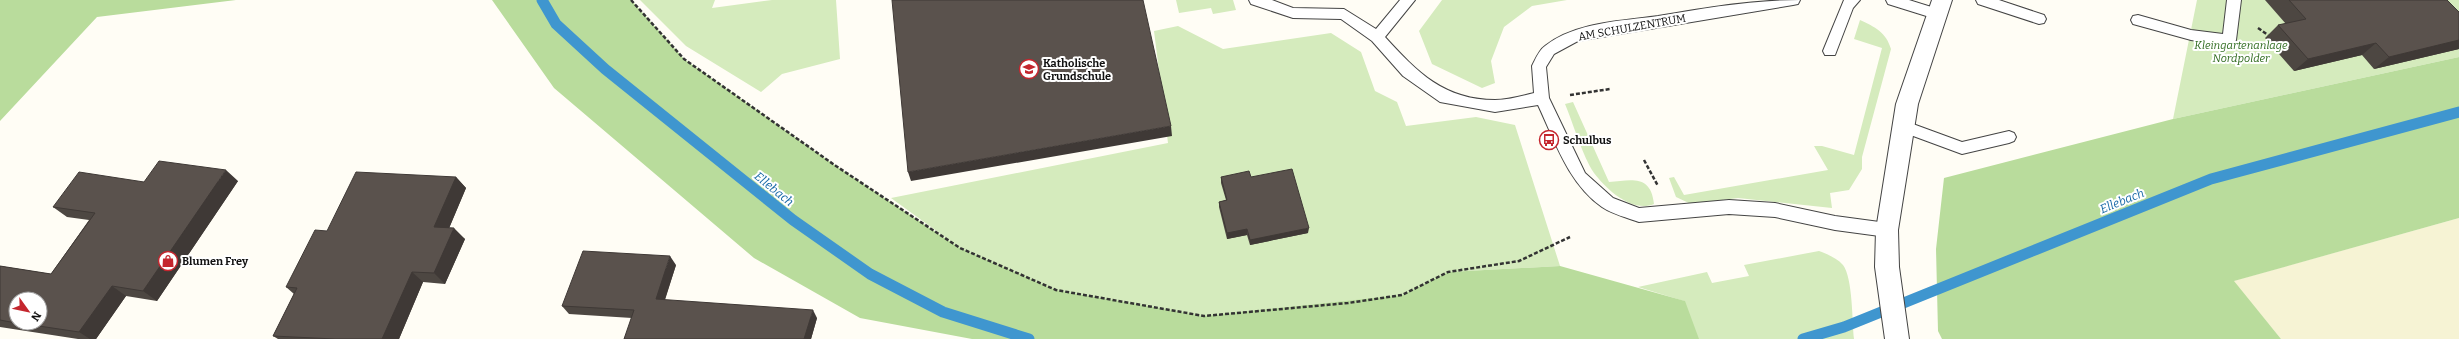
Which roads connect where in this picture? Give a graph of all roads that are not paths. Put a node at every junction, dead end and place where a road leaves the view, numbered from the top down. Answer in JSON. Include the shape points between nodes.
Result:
{"nodes":[{"id":1,"x":1256,"y":0,"type":"edge"},
{"id":2,"x":1408,"y":0,"type":"edge"},
{"id":3,"x":1793,"y":0,"type":"edge"},
{"id":4,"x":1854,"y":0,"type":"edge"},
{"id":5,"x":1893,"y":0,"type":"edge"},
{"id":6,"x":1983,"y":0,"type":"edge"},
{"id":7,"x":2234,"y":0,"type":"edge"},
{"id":8,"x":1939,"y":7,"type":"edge"},
{"id":9,"x":2038,"y":19,"type":"dead end"},
{"id":10,"x":2138,"y":20,"type":"dead end"},
{"id":11,"x":1377,"y":37,"type":"junction"},
{"id":12,"x":1830,"y":51,"type":"dead end"},
{"id":13,"x":1542,"y":98,"type":"junction"},
{"id":14,"x":1902,"y":126,"type":"junction"},
{"id":15,"x":2009,"y":137,"type":"dead end"},
{"id":16,"x":1887,"y":230,"type":"junction"},
{"id":17,"x":1896,"y":335,"type":"edge"}],
"edges":[{"from":1,"to":11,"type":"lane","via":[[1293,13],[1344,14]]},
{"from":2,"to":11,"type":"lane"},
{"from":3,"to":13,"type":"lane","name":"AM SCHULZENTRUM","via":[[1575,36],[1548,50],[1540,66]]},
{"from":4,"to":12,"type":"lane","via":[[1847,5]]},
{"from":5,"to":8,"type":"lane"},
{"from":6,"to":9,"type":"lane"},
{"from":7,"to":10,"type":"lane","via":[[2229,40],[2191,35]]},
{"from":8,"to":14,"type":"street","via":[[1918,67]]},
{"from":11,"to":13,"type":"lane","via":[[1408,72],[1445,98],[1495,106]]},
{"from":13,"to":16,"type":"lane","name":"AM SCHULZENTRUM","via":[[1580,177],[1608,203],[1639,215],[1729,207],[1775,210],[1835,223]]},
{"from":14,"to":15,"type":"lane","via":[[1962,148]]},
{"from":14,"to":16,"type":"street"},
{"from":16,"to":17,"type":"street","via":[[1888,267]]}]}
